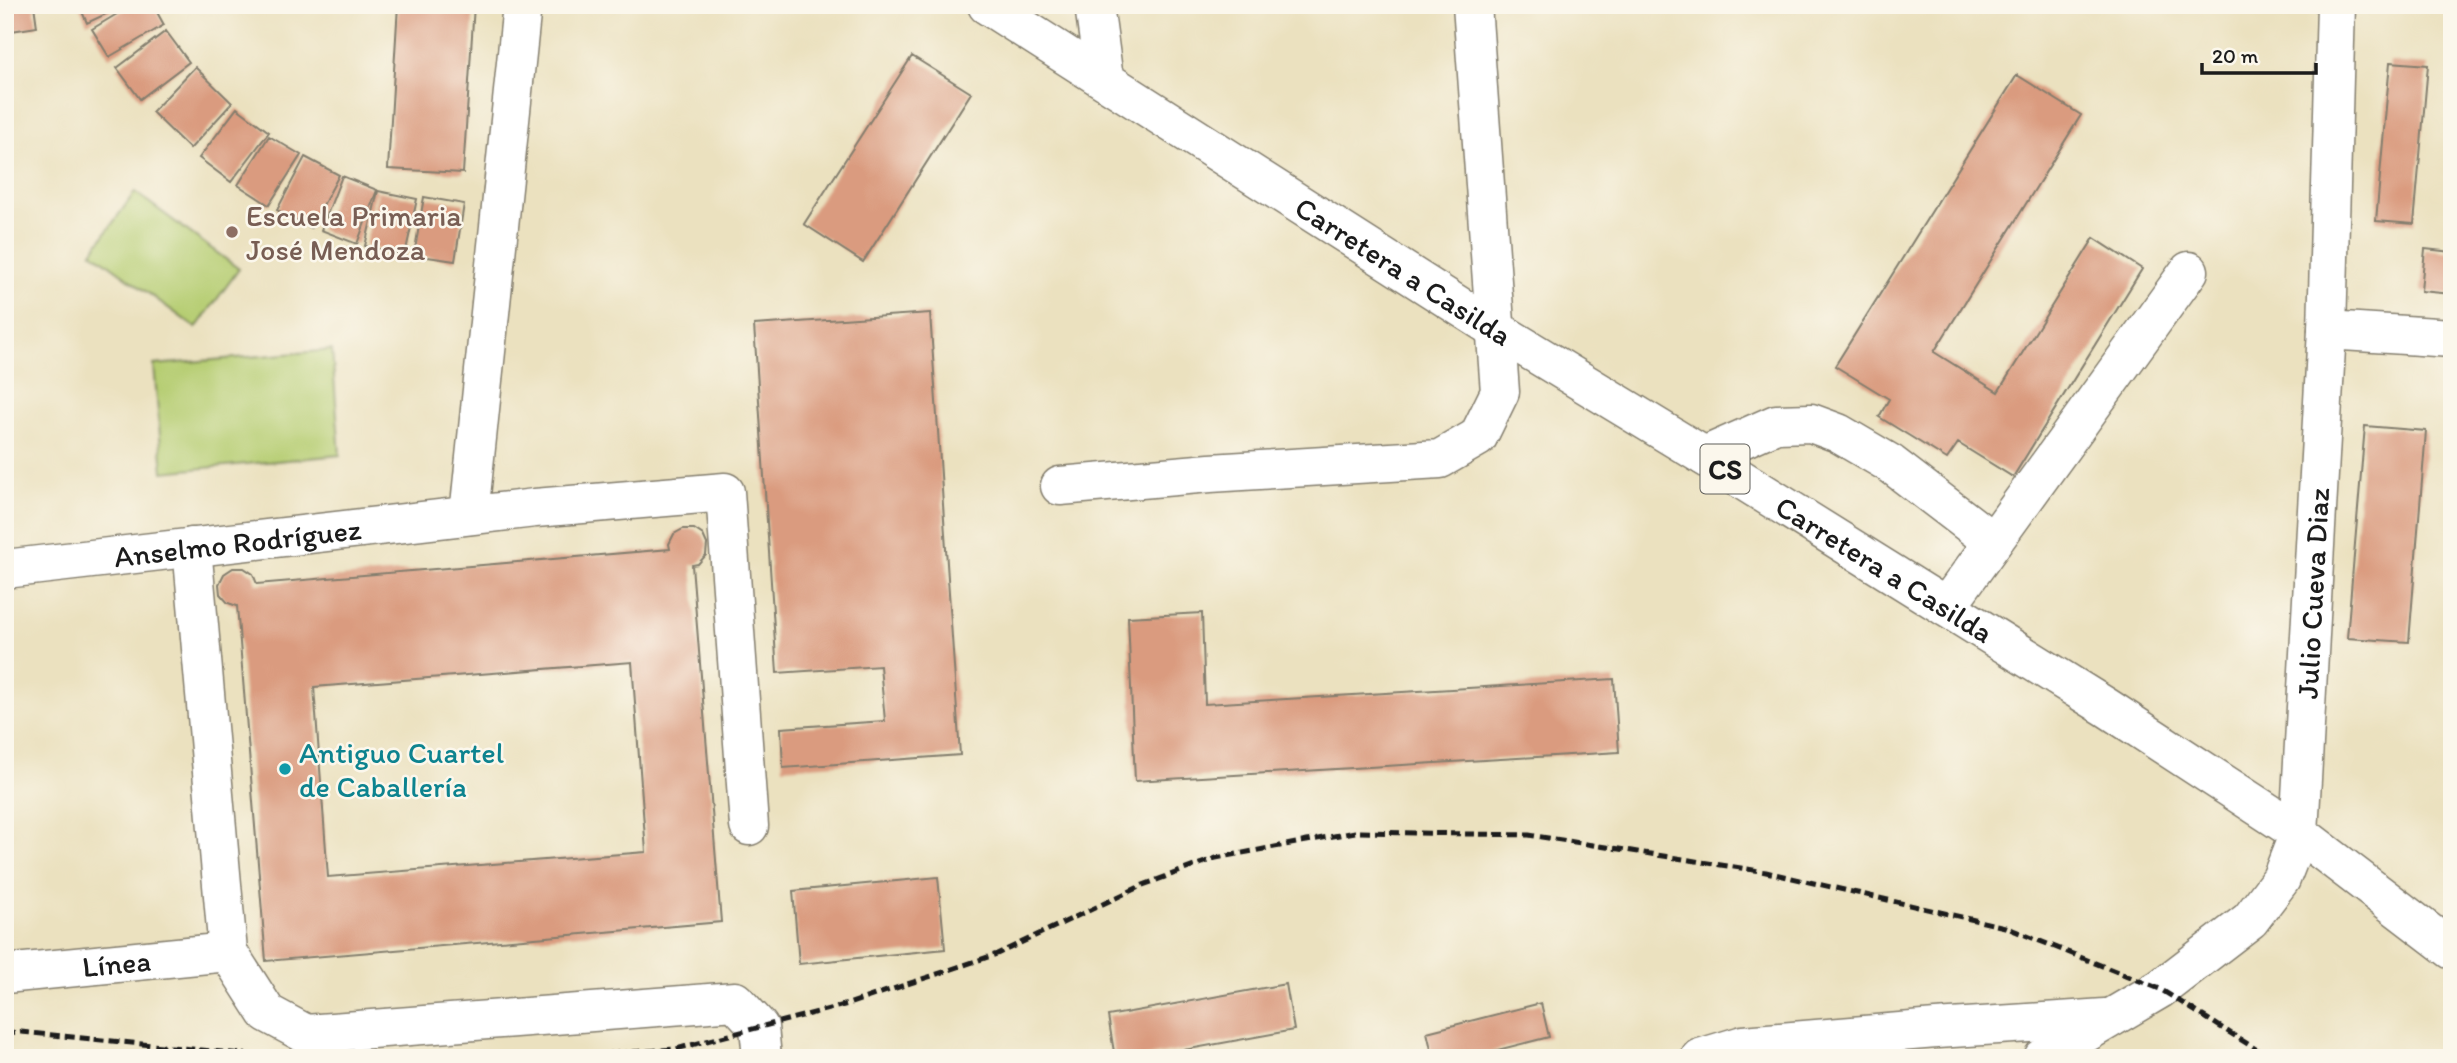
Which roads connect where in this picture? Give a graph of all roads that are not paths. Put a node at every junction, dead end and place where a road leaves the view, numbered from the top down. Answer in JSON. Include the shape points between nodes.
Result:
{"nodes":[{"id":1,"x":522,"y":5,"type":"edge"},
{"id":2,"x":987,"y":5,"type":"edge"},
{"id":3,"x":1094,"y":5,"type":"edge"},
{"id":4,"x":1472,"y":5,"type":"edge"},
{"id":5,"x":2336,"y":5,"type":"edge"},
{"id":6,"x":1104,"y":79,"type":"junction"},
{"id":7,"x":2189,"y":271,"type":"dead end"},
{"id":8,"x":1495,"y":329,"type":"junction"},
{"id":9,"x":2327,"y":330,"type":"junction"},
{"id":10,"x":2452,"y":338,"type":"edge"},
{"id":11,"x":1704,"y":456,"type":"junction"},
{"id":12,"x":1060,"y":486,"type":"dead end"},
{"id":13,"x":469,"y":515,"type":"junction"},
{"id":14,"x":1993,"y":542,"type":"junction"},
{"id":15,"x":192,"y":547,"type":"junction"},
{"id":16,"x":5,"y":569,"type":"edge"},
{"id":17,"x":1946,"y":607,"type":"junction"},
{"id":18,"x":749,"y":826,"type":"dead end"},
{"id":19,"x":2299,"y":833,"type":"junction"},
{"id":20,"x":2452,"y":950,"type":"edge"},
{"id":21,"x":228,"y":952,"type":"junction"},
{"id":22,"x":5,"y":974,"type":"edge"},
{"id":23,"x":2115,"y":1018,"type":"junction"},
{"id":24,"x":762,"y":1058,"type":"edge"},
{"id":25,"x":1700,"y":1058,"type":"edge"},
{"id":26,"x":2043,"y":1058,"type":"edge"}],
"edges":[{"from":1,"to":13,"type":"street"},
{"from":2,"to":6,"type":"street","name":"Carretera a Casilda","number":"CS"},
{"from":3,"to":6,"type":"street"},
{"from":4,"to":8,"type":"street"},
{"from":5,"to":9,"type":"street","name":"Julio Cueva Diaz"},
{"from":6,"to":8,"type":"street","name":"Carretera a Casilda","number":"CS"},
{"from":7,"to":14,"type":"street"},
{"from":8,"to":11,"type":"street","name":"Carretera a Casilda","number":"CS"},
{"from":8,"to":12,"type":"street","via":[[1500,392],[1478,437],[1440,459]]},
{"from":9,"to":10,"type":"street"},
{"from":9,"to":19,"type":"street","name":"Julio Cueva Diaz"},
{"from":11,"to":14,"type":"street","via":[[1776,424],[1811,423],[1891,464]]},
{"from":11,"to":17,"type":"street","name":"Carretera a Casilda","number":"CS"},
{"from":13,"to":15,"type":"street","name":"Anselmo Rodríguez"},
{"from":13,"to":18,"type":"street","name":"Anselmo Rodríguez","via":[[725,492]]},
{"from":14,"to":17,"type":"street"},
{"from":15,"to":16,"type":"street","name":"Anselmo Rodríguez"},
{"from":15,"to":21,"type":"street"},
{"from":17,"to":19,"type":"street","name":"Carretera a Casilda","number":"CS"},
{"from":19,"to":20,"type":"street","name":"Carretera a Casilda","number":"CS"},
{"from":19,"to":23,"type":"street","name":"Julio Cueva Diaz","via":[[2281,879],[2250,920]]},
{"from":21,"to":22,"type":"street","name":"Línea"},
{"from":21,"to":24,"type":"street","via":[[267,1013],[306,1034],[735,1001],[759,1027]]},
{"from":23,"to":25,"type":"street","via":[[1743,1045]]},
{"from":23,"to":26,"type":"street","name":"Julio Cueva Diaz"}]}
